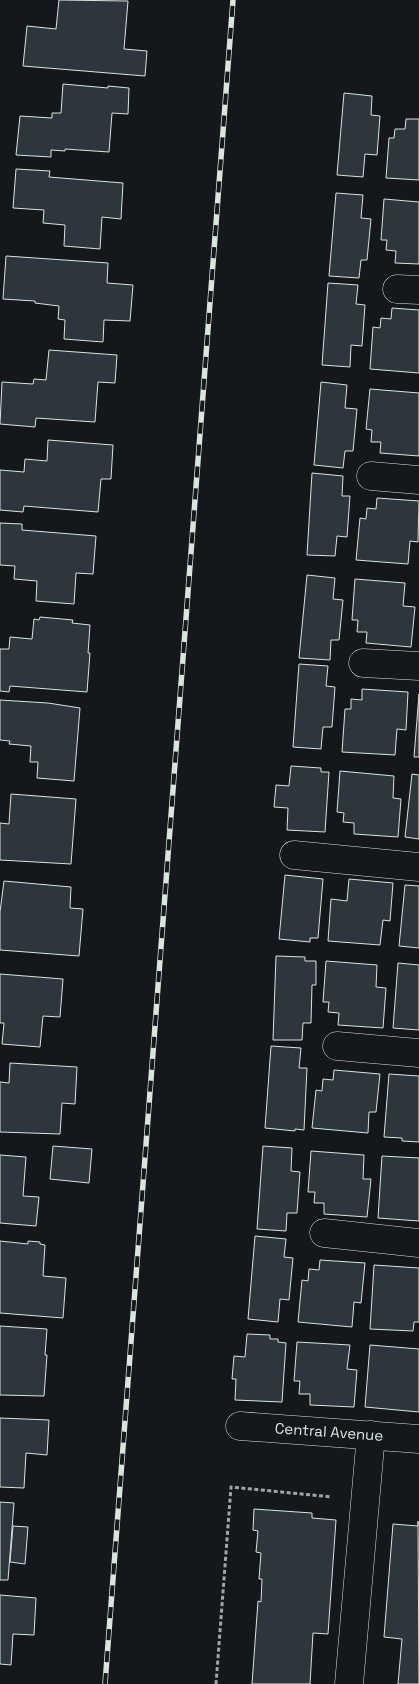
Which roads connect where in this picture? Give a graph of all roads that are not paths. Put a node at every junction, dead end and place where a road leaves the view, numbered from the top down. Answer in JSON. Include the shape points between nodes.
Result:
{"nodes":[{"id":1,"x":371,"y":476,"type":"dead end"},
{"id":2,"x":419,"y":480,"type":"edge"},
{"id":3,"x":363,"y":663,"type":"dead end"},
{"id":4,"x":419,"y":666,"type":"edge"},
{"id":5,"x":294,"y":855,"type":"dead end"},
{"id":6,"x":419,"y":868,"type":"edge"},
{"id":7,"x":337,"y":1046,"type":"dead end"},
{"id":8,"x":419,"y":1053,"type":"edge"},
{"id":9,"x":324,"y":1233,"type":"dead end"},
{"id":10,"x":419,"y":1243,"type":"edge"},
{"id":11,"x":240,"y":1426,"type":"dead end"},
{"id":12,"x":371,"y":1435,"type":"junction"},
{"id":13,"x":419,"y":1439,"type":"edge"},
{"id":14,"x":349,"y":1684,"type":"edge"}],
"edges":[{"from":1,"to":2,"type":"street"},
{"from":3,"to":4,"type":"street"},
{"from":5,"to":6,"type":"street"},
{"from":7,"to":8,"type":"street"},
{"from":9,"to":10,"type":"street"},
{"from":11,"to":12,"type":"street","name":"Central Avenue"},
{"from":12,"to":13,"type":"street","name":"Central Avenue"},
{"from":12,"to":14,"type":"street"}]}
